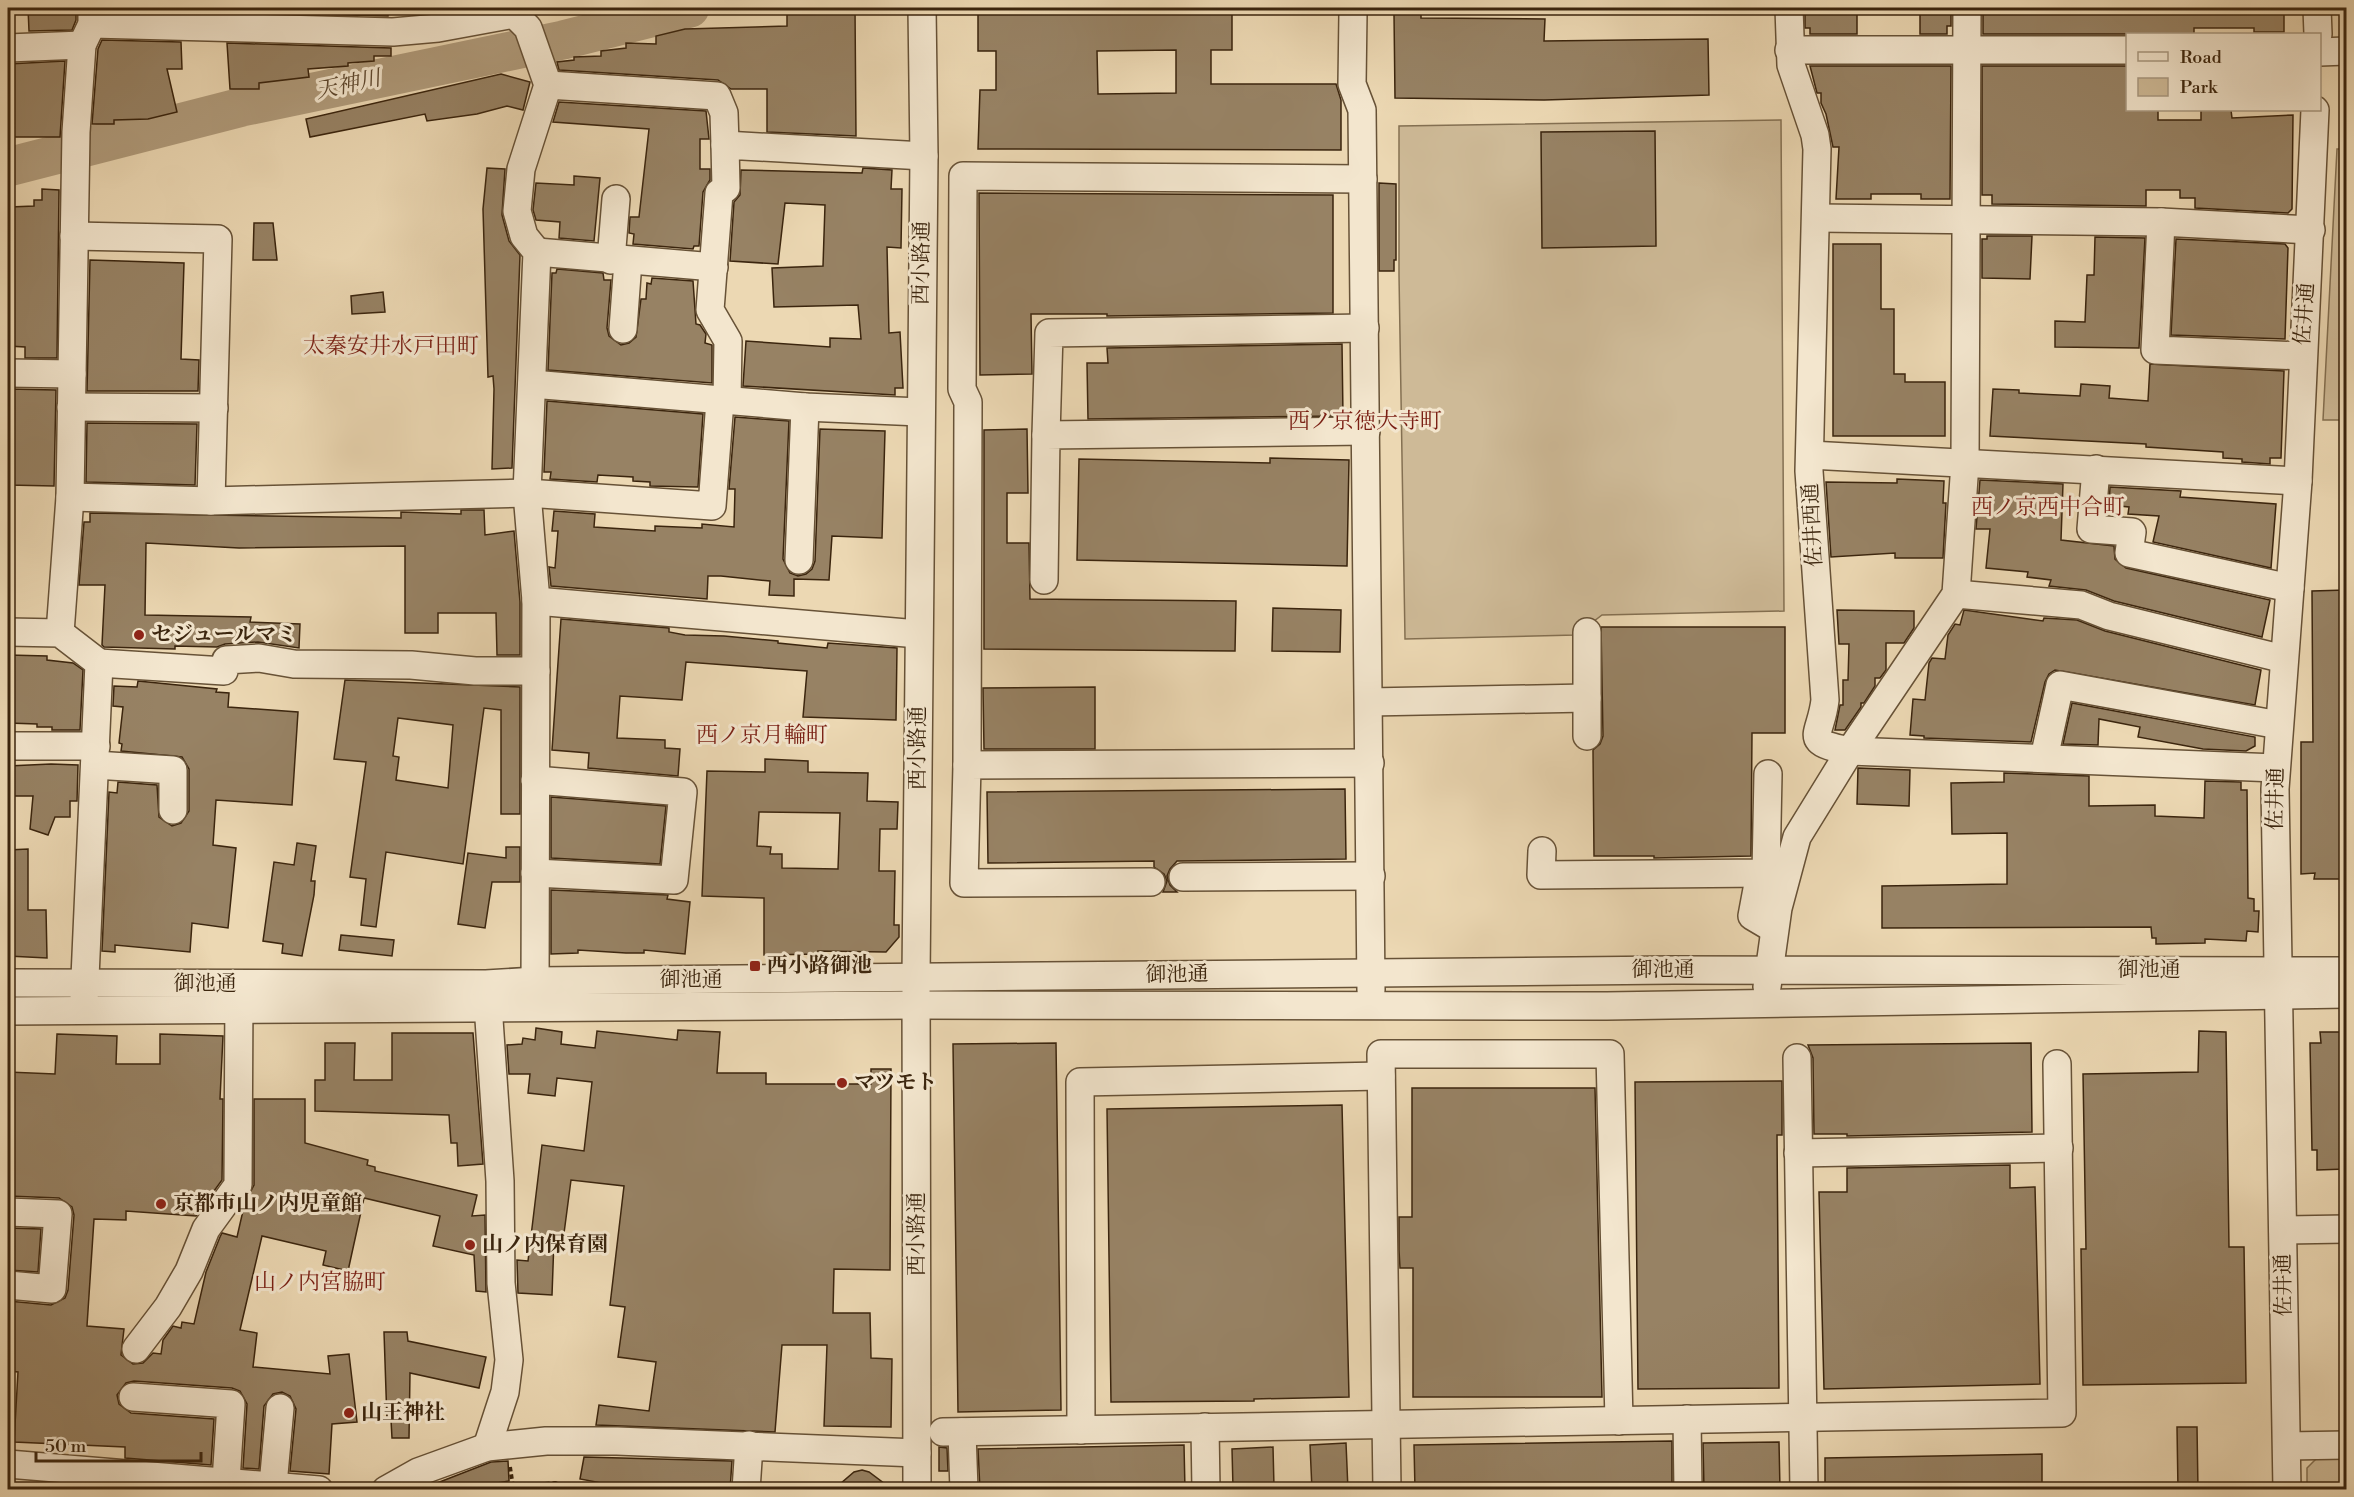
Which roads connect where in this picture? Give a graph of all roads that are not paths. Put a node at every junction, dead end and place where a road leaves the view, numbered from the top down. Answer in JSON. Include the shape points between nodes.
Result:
{"nodes":[{"id":1,"x":922,"y":8,"type":"edge"},
{"id":2,"x":1789,"y":8,"type":"edge"},
{"id":3,"x":1967,"y":8,"type":"edge"},
{"id":4,"x":2317,"y":8,"type":"edge"},
{"id":5,"x":1353,"y":13,"type":"dead end"},
{"id":6,"x":518,"y":16,"type":"edge"},
{"id":7,"x":210,"y":17,"type":"edge"},
{"id":8,"x":302,"y":20,"type":"edge"},
{"id":9,"x":393,"y":20,"type":"edge"},
{"id":10,"x":88,"y":26,"type":"edge"},
{"id":11,"x":2318,"y":33,"type":"edge"},
{"id":12,"x":8,"y":48,"type":"edge"},
{"id":13,"x":1967,"y":48,"type":"junction"},
{"id":14,"x":1789,"y":50,"type":"junction"},
{"id":15,"x":2126,"y":50,"type":"edge"},
{"id":16,"x":2346,"y":51,"type":"edge"},
{"id":17,"x":2321,"y":52,"type":"edge"},
{"id":18,"x":544,"y":73,"type":"junction"},
{"id":19,"x":2315,"y":111,"type":"edge"},
{"id":20,"x":725,"y":145,"type":"junction"},
{"id":21,"x":924,"y":156,"type":"junction"},
{"id":22,"x":1363,"y":179,"type":"junction"},
{"id":23,"x":616,"y":199,"type":"dead end"},
{"id":24,"x":1817,"y":218,"type":"junction"},
{"id":25,"x":1967,"y":219,"type":"junction"},
{"id":26,"x":2161,"y":222,"type":"junction"},
{"id":27,"x":2311,"y":230,"type":"junction"},
{"id":28,"x":74,"y":236,"type":"junction"},
{"id":29,"x":537,"y":252,"type":"junction"},
{"id":30,"x":620,"y":261,"type":"junction"},
{"id":31,"x":714,"y":267,"type":"junction"},
{"id":32,"x":1365,"y":328,"type":"junction"},
{"id":33,"x":623,"y":329,"type":"dead end"},
{"id":34,"x":2303,"y":356,"type":"junction"},
{"id":35,"x":8,"y":373,"type":"edge"},
{"id":36,"x":72,"y":374,"type":"junction"},
{"id":37,"x":532,"y":384,"type":"junction"},
{"id":38,"x":724,"y":401,"type":"junction"},
{"id":39,"x":71,"y":407,"type":"junction"},
{"id":40,"x":805,"y":407,"type":"junction"},
{"id":41,"x":214,"y":408,"type":"junction"},
{"id":42,"x":920,"y":412,"type":"junction"},
{"id":43,"x":1366,"y":431,"type":"junction"},
{"id":44,"x":1046,"y":435,"type":"junction"},
{"id":45,"x":1810,"y":455,"type":"junction"},
{"id":46,"x":1965,"y":463,"type":"junction"},
{"id":47,"x":2096,"y":469,"type":"junction"},
{"id":48,"x":2298,"y":481,"type":"junction"},
{"id":49,"x":527,"y":493,"type":"junction"},
{"id":50,"x":70,"y":497,"type":"junction"},
{"id":51,"x":211,"y":501,"type":"junction"},
{"id":52,"x":800,"y":560,"type":"dead end"},
{"id":53,"x":1044,"y":580,"type":"dead end"},
{"id":54,"x":2290,"y":588,"type":"junction"},
{"id":55,"x":1956,"y":594,"type":"junction"},
{"id":56,"x":536,"y":601,"type":"junction"},
{"id":57,"x":8,"y":632,"type":"edge"},
{"id":58,"x":1587,"y":632,"type":"dead end"},
{"id":59,"x":60,"y":633,"type":"junction"},
{"id":60,"x":918,"y":634,"type":"junction"},
{"id":61,"x":2284,"y":659,"type":"junction"},
{"id":62,"x":99,"y":663,"type":"junction"},
{"id":63,"x":536,"y":671,"type":"junction"},
{"id":64,"x":1587,"y":698,"type":"junction"},
{"id":65,"x":1369,"y":702,"type":"junction"},
{"id":66,"x":2279,"y":725,"type":"junction"},
{"id":67,"x":1587,"y":736,"type":"dead end"},
{"id":68,"x":8,"y":746,"type":"edge"},
{"id":69,"x":1850,"y":751,"type":"junction"},
{"id":70,"x":96,"y":755,"type":"junction"},
{"id":71,"x":2044,"y":758,"type":"junction"},
{"id":72,"x":1370,"y":763,"type":"junction"},
{"id":73,"x":967,"y":765,"type":"junction"},
{"id":74,"x":2276,"y":768,"type":"junction"},
{"id":75,"x":1768,"y":774,"type":"dead end"},
{"id":76,"x":536,"y":780,"type":"junction"},
{"id":77,"x":173,"y":810,"type":"dead end"},
{"id":78,"x":1542,"y":851,"type":"dead end"},
{"id":79,"x":536,"y":873,"type":"junction"},
{"id":80,"x":1760,"y":873,"type":"junction"},
{"id":81,"x":1371,"y":876,"type":"junction"},
{"id":82,"x":1183,"y":878,"type":"dead end"},
{"id":83,"x":1151,"y":882,"type":"dead end"},
{"id":84,"x":1774,"y":929,"type":"junction"},
{"id":85,"x":1767,"y":970,"type":"junction"},
{"id":86,"x":2346,"y":971,"type":"edge"},
{"id":87,"x":1371,"y":973,"type":"junction"},
{"id":88,"x":916,"y":978,"type":"junction"},
{"id":89,"x":535,"y":981,"type":"junction"},
{"id":90,"x":2278,"y":982,"type":"junction"},
{"id":91,"x":8,"y":983,"type":"edge"},
{"id":92,"x":84,"y":983,"type":"junction"},
{"id":93,"x":2346,"y":994,"type":"edge"},
{"id":94,"x":239,"y":996,"type":"junction"},
{"id":95,"x":487,"y":996,"type":"junction"},
{"id":96,"x":1767,"y":1003,"type":"junction"},
{"id":97,"x":916,"y":1005,"type":"junction"},
{"id":98,"x":1371,"y":1006,"type":"junction"},
{"id":99,"x":535,"y":1009,"type":"junction"},
{"id":100,"x":84,"y":1010,"type":"junction"},
{"id":101,"x":8,"y":1011,"type":"edge"},
{"id":102,"x":1797,"y":1058,"type":"dead end"},
{"id":103,"x":2058,"y":1064,"type":"dead end"},
{"id":104,"x":1380,"y":1076,"type":"junction"},
{"id":105,"x":2059,"y":1148,"type":"junction"},
{"id":106,"x":1798,"y":1153,"type":"junction"},
{"id":107,"x":8,"y":1212,"type":"edge"},
{"id":108,"x":2346,"y":1228,"type":"edge"},
{"id":109,"x":2283,"y":1230,"type":"junction"},
{"id":110,"x":8,"y":1285,"type":"edge"},
{"id":111,"x":136,"y":1349,"type":"dead end"},
{"id":112,"x":133,"y":1397,"type":"dead end"},
{"id":113,"x":280,"y":1408,"type":"dead end"},
{"id":114,"x":1803,"y":1417,"type":"junction"},
{"id":115,"x":1687,"y":1419,"type":"junction"},
{"id":116,"x":1619,"y":1421,"type":"junction"},
{"id":117,"x":1387,"y":1425,"type":"junction"},
{"id":118,"x":1205,"y":1427,"type":"junction"},
{"id":119,"x":1081,"y":1430,"type":"junction"},
{"id":120,"x":749,"y":1445,"type":"junction"},
{"id":121,"x":2346,"y":1445,"type":"edge"},
{"id":122,"x":498,"y":1446,"type":"junction"},
{"id":123,"x":2287,"y":1446,"type":"junction"},
{"id":124,"x":917,"y":1453,"type":"junction"},
{"id":125,"x":8,"y":1464,"type":"edge"},
{"id":126,"x":119,"y":1481,"type":"edge"},
{"id":127,"x":226,"y":1481,"type":"junction"},
{"id":128,"x":273,"y":1485,"type":"junction"},
{"id":129,"x":319,"y":1490,"type":"edge"},
{"id":130,"x":386,"y":1490,"type":"edge"},
{"id":131,"x":746,"y":1490,"type":"edge"},
{"id":132,"x":917,"y":1490,"type":"edge"},
{"id":133,"x":964,"y":1490,"type":"edge"},
{"id":134,"x":1206,"y":1490,"type":"edge"},
{"id":135,"x":1387,"y":1490,"type":"edge"},
{"id":136,"x":1688,"y":1490,"type":"edge"},
{"id":137,"x":1804,"y":1490,"type":"edge"},
{"id":138,"x":2287,"y":1490,"type":"edge"}],
"edges":[{"from":1,"to":21,"type":"street","name":"西小路通"},
{"from":2,"to":14,"type":"street","name":"佐井西通"},
{"from":3,"to":13,"type":"street"},
{"from":4,"to":11,"type":"street"},
{"from":5,"to":22,"type":"street","via":[[1352,84],[1362,110]]},
{"from":6,"to":9,"type":"street","via":[[438,28]]},
{"from":6,"to":18,"type":"street"},
{"from":7,"to":8,"type":"street"},
{"from":7,"to":10,"type":"street"},
{"from":8,"to":9,"type":"street"},
{"from":10,"to":12,"type":"street"},
{"from":10,"to":28,"type":"street","via":[[76,132]]},
{"from":13,"to":14,"type":"street"},
{"from":13,"to":15,"type":"street"},
{"from":13,"to":25,"type":"street"},
{"from":14,"to":24,"type":"street","name":"佐井西通","via":[[1815,135]]},
{"from":16,"to":17,"type":"street"},
{"from":18,"to":20,"type":"street","via":[[717,96],[724,113]]},
{"from":18,"to":29,"type":"street","via":[[521,169],[517,211],[524,236]]},
{"from":19,"to":27,"type":"street","name":"佐井通"},
{"from":20,"to":21,"type":"street"},
{"from":20,"to":31,"type":"street","via":[[726,188],[719,194]]},
{"from":21,"to":42,"type":"street","name":"西小路通"},
{"from":22,"to":32,"type":"street"},
{"from":22,"to":73,"type":"street","via":[[963,176],[962,389],[968,402]]},
{"from":23,"to":30,"type":"street"},
{"from":24,"to":25,"type":"street"},
{"from":24,"to":45,"type":"street","name":"佐井西通"},
{"from":25,"to":26,"type":"street"},
{"from":25,"to":46,"type":"street"},
{"from":26,"to":27,"type":"street"},
{"from":26,"to":34,"type":"street","via":[[2156,350]]},
{"from":27,"to":34,"type":"street","name":"佐井通"},
{"from":28,"to":36,"type":"street"},
{"from":28,"to":41,"type":"street","via":[[218,239]]},
{"from":29,"to":30,"type":"street"},
{"from":29,"to":37,"type":"street"},
{"from":30,"to":31,"type":"street"},
{"from":30,"to":33,"type":"street"},
{"from":31,"to":38,"type":"street","via":[[710,310],[728,341]]},
{"from":32,"to":43,"type":"street"},
{"from":32,"to":44,"type":"street","via":[[1049,333]]},
{"from":34,"to":48,"type":"street","name":"佐井通"},
{"from":35,"to":36,"type":"street"},
{"from":36,"to":39,"type":"street"},
{"from":37,"to":38,"type":"street"},
{"from":37,"to":49,"type":"street"},
{"from":38,"to":40,"type":"street"},
{"from":38,"to":49,"type":"street","via":[[712,506]]},
{"from":39,"to":41,"type":"street"},
{"from":39,"to":50,"type":"street"},
{"from":40,"to":42,"type":"street"},
{"from":40,"to":52,"type":"street"},
{"from":41,"to":51,"type":"street"},
{"from":42,"to":60,"type":"street","name":"西小路通"},
{"from":43,"to":44,"type":"street"},
{"from":43,"to":65,"type":"street"},
{"from":44,"to":53,"type":"street"},
{"from":45,"to":46,"type":"street"},
{"from":45,"to":69,"type":"street","name":"佐井西通","via":[[1825,700],[1816,728],[1823,746]]},
{"from":46,"to":47,"type":"street"},
{"from":46,"to":55,"type":"street"},
{"from":47,"to":48,"type":"street"},
{"from":47,"to":54,"type":"street","via":[[2091,529],[2132,532],[2129,553]]},
{"from":48,"to":54,"type":"street","name":"佐井通"},
{"from":49,"to":51,"type":"street"},
{"from":49,"to":56,"type":"street"},
{"from":50,"to":51,"type":"street"},
{"from":50,"to":59,"type":"street"},
{"from":54,"to":61,"type":"street","name":"佐井通"},
{"from":55,"to":61,"type":"street","via":[[2081,605],[2109,616]]},
{"from":55,"to":69,"type":"street"},
{"from":56,"to":60,"type":"street"},
{"from":56,"to":63,"type":"street"},
{"from":57,"to":59,"type":"street"},
{"from":58,"to":64,"type":"street"},
{"from":59,"to":62,"type":"street"},
{"from":60,"to":88,"type":"street","name":"西小路通"},
{"from":61,"to":66,"type":"street","name":"佐井通"},
{"from":62,"to":63,"type":"street","via":[[224,671],[226,660],[259,658],[332,666]]},
{"from":62,"to":70,"type":"street"},
{"from":63,"to":76,"type":"street"},
{"from":64,"to":65,"type":"street"},
{"from":64,"to":67,"type":"street"},
{"from":65,"to":72,"type":"street"},
{"from":66,"to":71,"type":"street","via":[[2061,685]]},
{"from":66,"to":74,"type":"street","name":"佐井通"},
{"from":68,"to":70,"type":"street"},
{"from":69,"to":71,"type":"street"},
{"from":69,"to":84,"type":"street","via":[[1797,837]]},
{"from":70,"to":77,"type":"street","via":[[173,770]]},
{"from":70,"to":92,"type":"street"},
{"from":71,"to":74,"type":"street"},
{"from":72,"to":73,"type":"street"},
{"from":72,"to":81,"type":"street"},
{"from":73,"to":83,"type":"street","via":[[964,883]]},
{"from":74,"to":90,"type":"street","name":"佐井通"},
{"from":75,"to":80,"type":"street","via":[[1767,873]]},
{"from":76,"to":79,"type":"street"},
{"from":76,"to":79,"type":"street","via":[[683,792],[674,880]]},
{"from":78,"to":80,"type":"street","via":[[1541,875]]},
{"from":79,"to":89,"type":"street"},
{"from":80,"to":84,"type":"street","via":[[1752,916]]},
{"from":81,"to":82,"type":"street"},
{"from":81,"to":87,"type":"street"},
{"from":84,"to":85,"type":"street"},
{"from":85,"to":87,"type":"street","name":"御池通"},
{"from":85,"to":90,"type":"street","name":"御池通"},
{"from":85,"to":96,"type":"street"},
{"from":86,"to":90,"type":"street","name":"御池通"},
{"from":87,"to":88,"type":"street","name":"御池通"},
{"from":87,"to":98,"type":"street"},
{"from":88,"to":89,"type":"street","name":"御池通"},
{"from":88,"to":97,"type":"street","name":"西小路通"},
{"from":89,"to":95,"type":"street","name":"御池通"},
{"from":89,"to":99,"type":"street"},
{"from":90,"to":93,"type":"street","name":"御池通"},
{"from":90,"to":96,"type":"street","name":"御池通"},
{"from":90,"to":109,"type":"street","name":"佐井通"},
{"from":91,"to":92,"type":"street","name":"御池通"},
{"from":92,"to":94,"type":"street","name":"御池通"},
{"from":92,"to":100,"type":"street"},
{"from":94,"to":95,"type":"street","name":"御池通"},
{"from":94,"to":100,"type":"street","name":"御池通"},
{"from":94,"to":111,"type":"street","via":[[238,1185],[206,1229],[189,1271],[168,1307]]},
{"from":95,"to":99,"type":"street","name":"御池通"},
{"from":95,"to":122,"type":"street","via":[[500,1181],[501,1283],[509,1360]]},
{"from":96,"to":98,"type":"street","name":"御池通"},
{"from":97,"to":98,"type":"street","name":"御池通"},
{"from":97,"to":99,"type":"street","name":"御池通"},
{"from":97,"to":124,"type":"street","name":"西小路通"},
{"from":100,"to":101,"type":"street","name":"御池通"},
{"from":102,"to":106,"type":"street"},
{"from":103,"to":105,"type":"street"},
{"from":104,"to":116,"type":"street","via":[[1381,1054],[1610,1054]]},
{"from":104,"to":117,"type":"street"},
{"from":104,"to":119,"type":"street","via":[[1080,1082]]},
{"from":105,"to":106,"type":"street"},
{"from":105,"to":114,"type":"street","via":[[2062,1413]]},
{"from":106,"to":114,"type":"street"},
{"from":107,"to":110,"type":"street","via":[[58,1214],[51,1288]]},
{"from":108,"to":109,"type":"street"},
{"from":109,"to":123,"type":"street","name":"佐井通"},
{"from":112,"to":127,"type":"street","via":[[231,1404]]},
{"from":113,"to":128,"type":"street"},
{"from":114,"to":115,"type":"street"},
{"from":114,"to":137,"type":"street"},
{"from":115,"to":116,"type":"street"},
{"from":115,"to":136,"type":"street"},
{"from":116,"to":117,"type":"street"},
{"from":117,"to":118,"type":"street"},
{"from":117,"to":135,"type":"street"},
{"from":118,"to":119,"type":"street"},
{"from":118,"to":134,"type":"street"},
{"from":119,"to":133,"type":"street","via":[[952,1432]]},
{"from":120,"to":122,"type":"street","via":[[576,1440]]},
{"from":120,"to":124,"type":"street"},
{"from":120,"to":131,"type":"street"},
{"from":121,"to":123,"type":"street"},
{"from":122,"to":130,"type":"street","via":[[418,1472]]},
{"from":123,"to":138,"type":"street","name":"佐井通"},
{"from":124,"to":132,"type":"street","name":"西小路通"},
{"from":125,"to":126,"type":"street"},
{"from":126,"to":127,"type":"street"},
{"from":127,"to":128,"type":"street"},
{"from":128,"to":129,"type":"street"}]}
